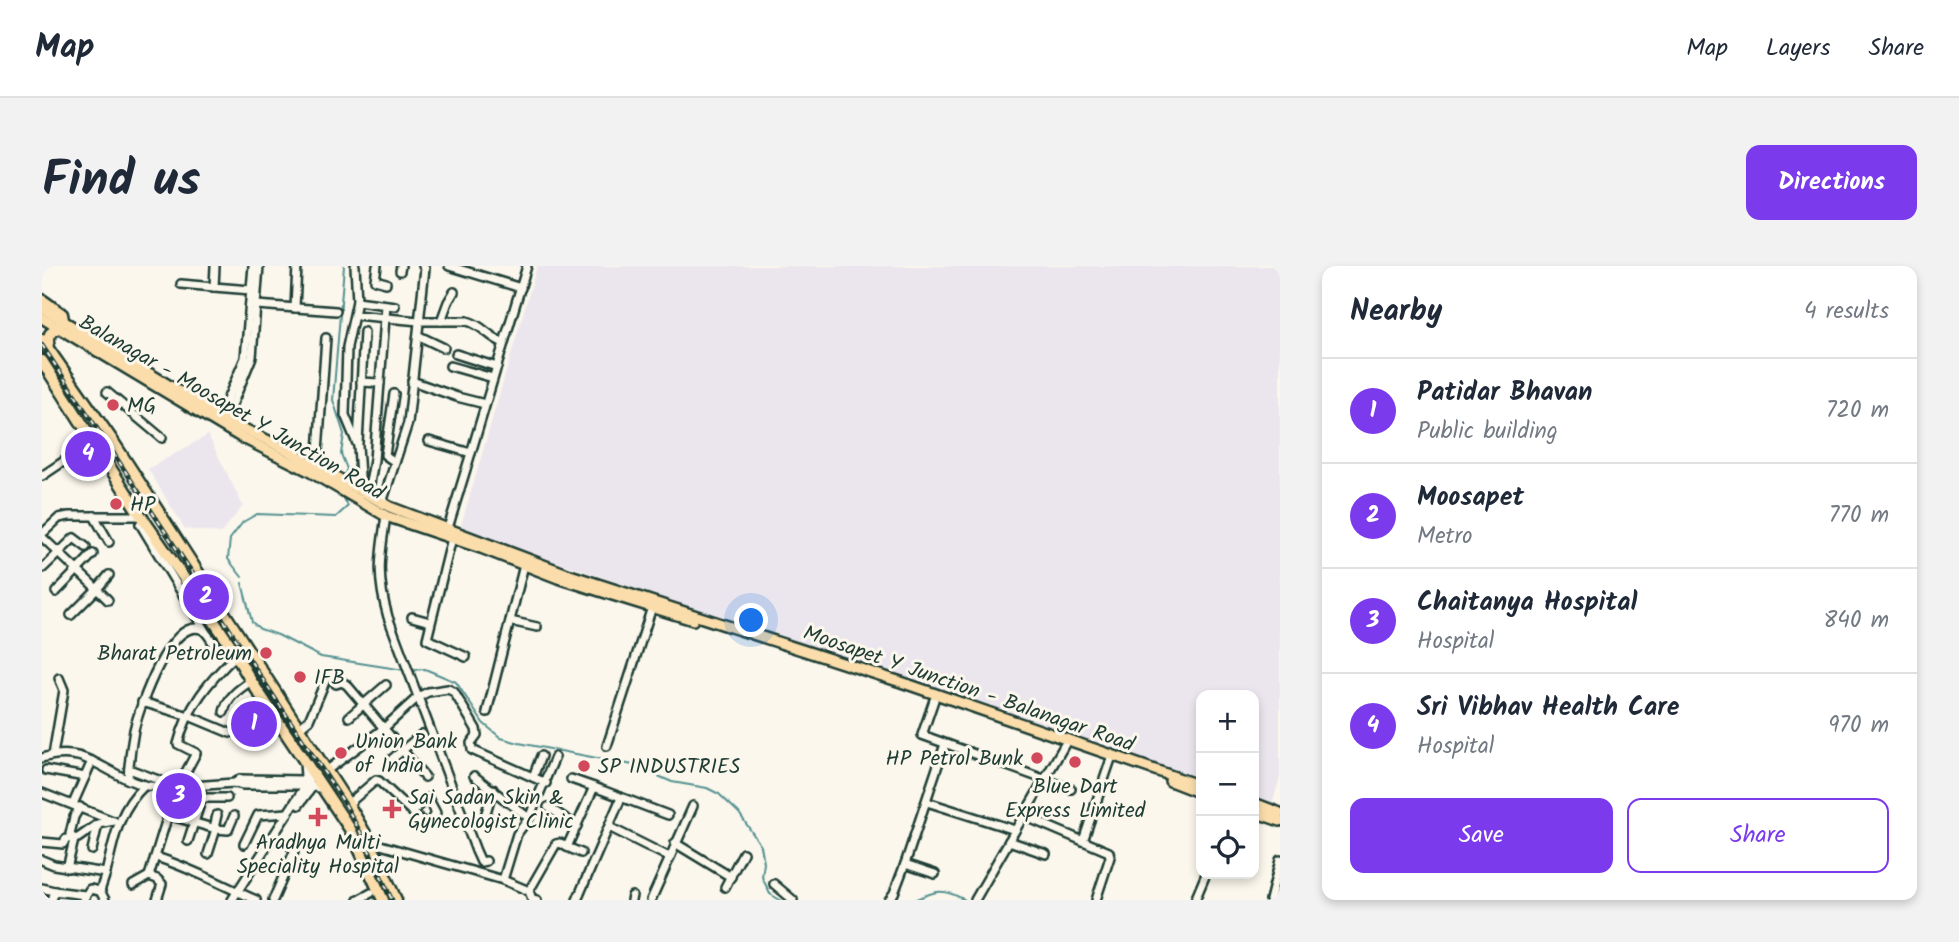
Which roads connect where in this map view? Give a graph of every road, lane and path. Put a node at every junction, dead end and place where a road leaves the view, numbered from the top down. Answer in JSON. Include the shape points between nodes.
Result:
{"nodes":[{"id":1,"x":215,"y":266,"type":"edge"},
{"id":2,"x":253,"y":266,"type":"edge"},
{"id":3,"x":259,"y":266,"type":"edge"},
{"id":4,"x":297,"y":266,"type":"edge"},
{"id":5,"x":355,"y":266,"type":"edge"},
{"id":6,"x":377,"y":266,"type":"edge"},
{"id":7,"x":423,"y":266,"type":"edge"},
{"id":8,"x":449,"y":266,"type":"edge"},
{"id":9,"x":527,"y":266,"type":"edge"},
{"id":10,"x":466,"y":268,"type":"edge"},
{"id":11,"x":386,"y":283,"type":"dead end"},
{"id":12,"x":181,"y":284,"type":"dead end"},
{"id":13,"x":214,"y":287,"type":"junction"},
{"id":14,"x":521,"y":288,"type":"junction"},
{"id":15,"x":251,"y":290,"type":"junction"},
{"id":16,"x":454,"y":292,"type":"dead end"},
{"id":17,"x":42,"y":300,"type":"edge"},
{"id":18,"x":357,"y":301,"type":"junction"},
{"id":19,"x":257,"y":305,"type":"junction"},
{"id":20,"x":386,"y":305,"type":"junction"},
{"id":21,"x":396,"y":306,"type":"dead end"},
{"id":22,"x":42,"y":308,"type":"edge"},
{"id":23,"x":295,"y":308,"type":"junction"},
{"id":24,"x":336,"y":311,"type":"dead end"},
{"id":25,"x":355,"y":315,"type":"junction"},
{"id":26,"x":42,"y":318,"type":"edge"},
{"id":27,"x":384,"y":318,"type":"junction"},
{"id":28,"x":419,"y":321,"type":"junction"},
{"id":29,"x":441,"y":321,"type":"junction"},
{"id":30,"x":61,"y":323,"type":"junction"},
{"id":31,"x":364,"y":332,"type":"dead end"},
{"id":32,"x":419,"y":336,"type":"junction"},
{"id":33,"x":326,"y":338,"type":"dead end"},
{"id":34,"x":504,"y":343,"type":"junction"},
{"id":35,"x":45,"y":344,"type":"edge"},
{"id":36,"x":444,"y":348,"type":"dead end"},
{"id":37,"x":456,"y":354,"type":"dead end"},
{"id":38,"x":42,"y":361,"type":"edge"},
{"id":39,"x":450,"y":366,"type":"dead end"},
{"id":40,"x":497,"y":367,"type":"junction"},
{"id":41,"x":46,"y":376,"type":"edge"},
{"id":42,"x":493,"y":378,"type":"junction"},
{"id":43,"x":412,"y":381,"type":"junction"},
{"id":44,"x":361,"y":382,"type":"junction"},
{"id":45,"x":380,"y":383,"type":"junction"},
{"id":46,"x":107,"y":392,"type":"dead end"},
{"id":47,"x":394,"y":394,"type":"dead end"},
{"id":48,"x":485,"y":404,"type":"junction"},
{"id":49,"x":223,"y":418,"type":"junction"},
{"id":50,"x":103,"y":426,"type":"junction"},
{"id":51,"x":92,"y":437,"type":"junction"},
{"id":52,"x":162,"y":438,"type":"dead end"},
{"id":53,"x":429,"y":441,"type":"dead end"},
{"id":54,"x":358,"y":446,"type":"junction"},
{"id":55,"x":471,"y":453,"type":"junction"},
{"id":56,"x":395,"y":462,"type":"junction"},
{"id":57,"x":317,"y":466,"type":"junction"},
{"id":58,"x":42,"y":476,"type":"edge"},
{"id":59,"x":333,"y":480,"type":"junction"},
{"id":60,"x":360,"y":493,"type":"junction"},
{"id":61,"x":382,"y":503,"type":"junction"},
{"id":62,"x":94,"y":516,"type":"junction"},
{"id":63,"x":386,"y":516,"type":"junction"},
{"id":64,"x":142,"y":518,"type":"junction"},
{"id":65,"x":415,"y":521,"type":"junction"},
{"id":66,"x":448,"y":528,"type":"junction"},
{"id":67,"x":42,"y":535,"type":"edge"},
{"id":68,"x":452,"y":538,"type":"junction"},
{"id":69,"x":109,"y":542,"type":"dead end"},
{"id":70,"x":86,"y":547,"type":"dead end"},
{"id":71,"x":58,"y":553,"type":"junction"},
{"id":72,"x":93,"y":554,"type":"dead end"},
{"id":73,"x":169,"y":563,"type":"junction"},
{"id":74,"x":524,"y":565,"type":"junction"},
{"id":75,"x":43,"y":568,"type":"edge"},
{"id":76,"x":77,"y":571,"type":"junction"},
{"id":77,"x":109,"y":576,"type":"dead end"},
{"id":78,"x":97,"y":589,"type":"junction"},
{"id":79,"x":56,"y":592,"type":"dead end"},
{"id":80,"x":108,"y":600,"type":"dead end"},
{"id":81,"x":652,"y":607,"type":"junction"},
{"id":82,"x":71,"y":615,"type":"dead end"},
{"id":83,"x":412,"y":617,"type":"dead end"},
{"id":84,"x":510,"y":621,"type":"junction"},
{"id":85,"x":430,"y":622,"type":"junction"},
{"id":86,"x":537,"y":628,"type":"dead end"},
{"id":87,"x":205,"y":631,"type":"junction"},
{"id":88,"x":229,"y":643,"type":"junction"},
{"id":89,"x":236,"y":655,"type":"junction"},
{"id":90,"x":466,"y":657,"type":"dead end"},
{"id":91,"x":59,"y":677,"type":"dead end"},
{"id":92,"x":327,"y":677,"type":"dead end"},
{"id":93,"x":251,"y":681,"type":"junction"},
{"id":94,"x":336,"y":684,"type":"dead end"},
{"id":95,"x":386,"y":685,"type":"dead end"},
{"id":96,"x":418,"y":697,"type":"junction"},
{"id":97,"x":934,"y":700,"type":"junction"},
{"id":98,"x":142,"y":702,"type":"junction"},
{"id":99,"x":362,"y":706,"type":"junction"},
{"id":100,"x":224,"y":712,"type":"dead end"},
{"id":101,"x":487,"y":712,"type":"dead end"},
{"id":102,"x":189,"y":716,"type":"junction"},
{"id":103,"x":349,"y":717,"type":"dead end"},
{"id":104,"x":298,"y":727,"type":"junction"},
{"id":105,"x":283,"y":729,"type":"junction"},
{"id":106,"x":383,"y":729,"type":"junction"},
{"id":107,"x":230,"y":733,"type":"dead end"},
{"id":108,"x":422,"y":734,"type":"dead end"},
{"id":109,"x":290,"y":740,"type":"junction"},
{"id":110,"x":945,"y":744,"type":"junction"},
{"id":111,"x":1065,"y":744,"type":"junction"},
{"id":112,"x":607,"y":746,"type":"dead end"},
{"id":113,"x":401,"y":751,"type":"junction"},
{"id":114,"x":52,"y":755,"type":"junction"},
{"id":115,"x":541,"y":756,"type":"dead end"},
{"id":116,"x":555,"y":757,"type":"dead end"},
{"id":117,"x":42,"y":758,"type":"edge"},
{"id":118,"x":393,"y":759,"type":"dead end"},
{"id":119,"x":1111,"y":759,"type":"junction"},
{"id":120,"x":303,"y":760,"type":"junction"},
{"id":121,"x":92,"y":761,"type":"junction"},
{"id":122,"x":129,"y":769,"type":"junction"},
{"id":123,"x":46,"y":770,"type":"dead end"},
{"id":124,"x":326,"y":771,"type":"junction"},
{"id":125,"x":313,"y":774,"type":"junction"},
{"id":126,"x":474,"y":776,"type":"dead end"},
{"id":127,"x":425,"y":777,"type":"dead end"},
{"id":128,"x":533,"y":777,"type":"junction"},
{"id":129,"x":85,"y":778,"type":"junction"},
{"id":130,"x":128,"y":779,"type":"junction"},
{"id":131,"x":571,"y":779,"type":"dead end"},
{"id":132,"x":1045,"y":779,"type":"junction"},
{"id":133,"x":235,"y":783,"type":"junction"},
{"id":134,"x":546,"y":783,"type":"junction"},
{"id":135,"x":1196,"y":784,"type":"edge"},
{"id":136,"x":145,"y":785,"type":"junction"},
{"id":137,"x":175,"y":785,"type":"junction"},
{"id":138,"x":594,"y":787,"type":"junction"},
{"id":139,"x":308,"y":788,"type":"junction"},
{"id":140,"x":325,"y":789,"type":"junction"},
{"id":141,"x":493,"y":789,"type":"junction"},
{"id":142,"x":1071,"y":789,"type":"dead end"},
{"id":143,"x":1196,"y":791,"type":"edge"},
{"id":144,"x":42,"y":793,"type":"edge"},
{"id":145,"x":227,"y":798,"type":"dead end"},
{"id":146,"x":621,"y":798,"type":"junction"},
{"id":147,"x":926,"y":802,"type":"junction"},
{"id":148,"x":348,"y":804,"type":"junction"},
{"id":149,"x":1259,"y":805,"type":"edge"},
{"id":150,"x":77,"y":806,"type":"junction"},
{"id":151,"x":693,"y":806,"type":"dead end"},
{"id":152,"x":548,"y":807,"type":"dead end"},
{"id":153,"x":412,"y":812,"type":"dead end"},
{"id":154,"x":288,"y":813,"type":"junction"},
{"id":155,"x":1280,"y":813,"type":"edge"},
{"id":156,"x":1259,"y":814,"type":"edge"},
{"id":157,"x":168,"y":815,"type":"junction"},
{"id":158,"x":218,"y":815,"type":"dead end"},
{"id":159,"x":668,"y":815,"type":"dead end"},
{"id":160,"x":234,"y":816,"type":"dead end"},
{"id":161,"x":1024,"y":816,"type":"junction"},
{"id":162,"x":529,"y":818,"type":"junction"},
{"id":163,"x":1280,"y":821,"type":"edge"},
{"id":164,"x":115,"y":822,"type":"junction"},
{"id":165,"x":193,"y":823,"type":"junction"},
{"id":166,"x":484,"y":823,"type":"dead end"},
{"id":167,"x":98,"y":824,"type":"junction"},
{"id":168,"x":577,"y":826,"type":"junction"},
{"id":169,"x":609,"y":827,"type":"junction"},
{"id":170,"x":215,"y":828,"type":"junction"},
{"id":171,"x":1015,"y":830,"type":"junction"},
{"id":172,"x":71,"y":838,"type":"junction"},
{"id":173,"x":276,"y":840,"type":"junction"},
{"id":174,"x":188,"y":841,"type":"dead end"},
{"id":175,"x":1009,"y":841,"type":"junction"},
{"id":176,"x":1083,"y":841,"type":"junction"},
{"id":177,"x":42,"y":842,"type":"edge"},
{"id":178,"x":370,"y":842,"type":"junction"},
{"id":179,"x":675,"y":843,"type":"junction"},
{"id":180,"x":244,"y":844,"type":"dead end"},
{"id":181,"x":567,"y":846,"type":"junction"},
{"id":182,"x":92,"y":850,"type":"dead end"},
{"id":183,"x":581,"y":853,"type":"dead end"},
{"id":184,"x":743,"y":853,"type":"dead end"},
{"id":185,"x":208,"y":854,"type":"dead end"},
{"id":186,"x":1045,"y":854,"type":"dead end"},
{"id":187,"x":156,"y":857,"type":"junction"},
{"id":188,"x":669,"y":857,"type":"junction"},
{"id":189,"x":42,"y":860,"type":"edge"},
{"id":190,"x":1280,"y":860,"type":"edge"},
{"id":191,"x":486,"y":861,"type":"dead end"},
{"id":192,"x":905,"y":864,"type":"junction"},
{"id":193,"x":67,"y":868,"type":"junction"},
{"id":194,"x":93,"y":872,"type":"junction"},
{"id":195,"x":106,"y":873,"type":"junction"},
{"id":196,"x":935,"y":874,"type":"dead end"},
{"id":197,"x":149,"y":876,"type":"junction"},
{"id":198,"x":731,"y":877,"type":"junction"},
{"id":199,"x":1204,"y":879,"type":"edge"},
{"id":200,"x":503,"y":880,"type":"junction"},
{"id":201,"x":774,"y":884,"type":"dead end"},
{"id":202,"x":133,"y":885,"type":"dead end"},
{"id":203,"x":725,"y":887,"type":"dead end"},
{"id":204,"x":42,"y":888,"type":"edge"},
{"id":205,"x":54,"y":891,"type":"junction"},
{"id":206,"x":100,"y":891,"type":"junction"},
{"id":207,"x":371,"y":893,"type":"dead end"},
{"id":208,"x":86,"y":895,"type":"edge"},
{"id":209,"x":237,"y":896,"type":"edge"},
{"id":210,"x":532,"y":898,"type":"edge"},
{"id":211,"x":976,"y":899,"type":"edge"},
{"id":212,"x":51,"y":900,"type":"edge"},
{"id":213,"x":105,"y":900,"type":"edge"},
{"id":214,"x":157,"y":900,"type":"edge"},
{"id":215,"x":256,"y":900,"type":"edge"},
{"id":216,"x":273,"y":900,"type":"edge"},
{"id":217,"x":358,"y":900,"type":"edge"},
{"id":218,"x":383,"y":900,"type":"edge"},
{"id":219,"x":396,"y":900,"type":"edge"},
{"id":220,"x":577,"y":900,"type":"edge"},
{"id":221,"x":651,"y":900,"type":"edge"},
{"id":222,"x":793,"y":900,"type":"edge"},
{"id":223,"x":888,"y":900,"type":"edge"},
{"id":224,"x":1096,"y":900,"type":"edge"},
{"id":225,"x":1195,"y":900,"type":"edge"},
{"id":226,"x":1270,"y":900,"type":"edge"}],
"edges":[{"from":1,"to":13,"type":"street"},
{"from":2,"to":15,"type":"street"},
{"from":3,"to":19,"type":"street"},
{"from":4,"to":23,"type":"street"},
{"from":5,"to":18,"type":"street"},
{"from":6,"to":11,"type":"street","via":[[375,280]]},
{"from":7,"to":28,"type":"street"},
{"from":8,"to":10,"type":"street"},
{"from":9,"to":14,"type":"street"},
{"from":10,"to":14,"type":"street"},
{"from":12,"to":13,"type":"street"},
{"from":13,"to":15,"type":"street"},
{"from":14,"to":34,"type":"street"},
{"from":15,"to":49,"type":"street","via":[[245,358]]},
{"from":16,"to":29,"type":"street"},
{"from":17,"to":30,"type":"highway","via":[[62,314]]},
{"from":18,"to":20,"type":"street"},
{"from":18,"to":25,"type":"street"},
{"from":19,"to":23,"type":"street"},
{"from":19,"to":49,"type":"street","via":[[252,357]]},
{"from":20,"to":21,"type":"street"},
{"from":20,"to":27,"type":"street"},
{"from":22,"to":30,"type":"main road","name":"Moosapet Y Junction - Balanagar Road"},
{"from":23,"to":24,"type":"street"},
{"from":25,"to":27,"type":"street"},
{"from":25,"to":54,"type":"street","via":[[347,347],[345,415]]},
{"from":26,"to":30,"type":"main road","name":"Balanagar - Moosapet Y Junction Road"},
{"from":27,"to":28,"type":"street"},
{"from":27,"to":45,"type":"street"},
{"from":28,"to":29,"type":"street"},
{"from":28,"to":32,"type":"street"},
{"from":29,"to":34,"type":"street","via":[[473,322]]},
{"from":30,"to":35,"type":"highway"},
{"from":30,"to":49,"type":"main road","name":"Moosapet Y Junction - Balanagar Road"},
{"from":30,"to":59,"type":"main road","name":"Balanagar - Moosapet Y Junction Road","via":[[239,436]]},
{"from":31,"to":44,"type":"street"},
{"from":32,"to":36,"type":"street"},
{"from":32,"to":43,"type":"street"},
{"from":33,"to":57,"type":"street"},
{"from":34,"to":40,"type":"street"},
{"from":35,"to":50,"type":"highway"},
{"from":37,"to":40,"type":"street"},
{"from":38,"to":41,"type":"highway"},
{"from":39,"to":42,"type":"street"},
{"from":40,"to":42,"type":"street"},
{"from":41,"to":51,"type":"highway"},
{"from":42,"to":48,"type":"street"},
{"from":43,"to":48,"type":"street"},
{"from":43,"to":56,"type":"street","via":[[408,423]]},
{"from":44,"to":45,"type":"street"},
{"from":44,"to":54,"type":"street"},
{"from":45,"to":60,"type":"street","via":[[374,460]]},
{"from":46,"to":52,"type":"street"},
{"from":47,"to":56,"type":"street","via":[[385,455]]},
{"from":48,"to":55,"type":"street"},
{"from":49,"to":57,"type":"main road","name":"Moosapet Y Junction - Balanagar Road"},
{"from":50,"to":51,"type":"highway"},
{"from":50,"to":104,"type":"highway"},
{"from":51,"to":58,"type":"street"},
{"from":51,"to":64,"type":"highway"},
{"from":53,"to":55,"type":"street"},
{"from":54,"to":60,"type":"street"},
{"from":55,"to":66,"type":"street"},
{"from":56,"to":61,"type":"street"},
{"from":57,"to":59,"type":"main road","name":"Moosapet Y Junction - Balanagar Road"},
{"from":59,"to":60,"type":"main road","name":"Moosapet Y Junction - Balanagar Road"},
{"from":60,"to":61,"type":"main road","name":"Moosapet Y Junction - Balanagar Road"},
{"from":60,"to":63,"type":"main road","name":"Balanagar - Moosapet Y Junction Road"},
{"from":61,"to":65,"type":"main road","name":"Moosapet Y Junction - Balanagar Road"},
{"from":62,"to":64,"type":"street"},
{"from":62,"to":67,"type":"street","via":[[59,518]]},
{"from":62,"to":69,"type":"street"},
{"from":63,"to":65,"type":"main road","name":"Balanagar - Moosapet Y Junction Road"},
{"from":63,"to":96,"type":"street","via":[[380,588]]},
{"from":64,"to":73,"type":"highway"},
{"from":65,"to":66,"type":"main road","name":"Moosapet Y Junction - Balanagar Road"},
{"from":65,"to":68,"type":"main road","name":"Balanagar - Moosapet Y Junction Road"},
{"from":66,"to":135,"type":"main road","name":"Moosapet Y Junction - Balanagar Road","via":[[570,575]]},
{"from":67,"to":71,"type":"street"},
{"from":68,"to":74,"type":"main road","name":"Balanagar - Moosapet Y Junction Road"},
{"from":68,"to":85,"type":"street"},
{"from":70,"to":71,"type":"street","via":[[74,538]]},
{"from":71,"to":75,"type":"street"},
{"from":71,"to":76,"type":"street"},
{"from":72,"to":76,"type":"street"},
{"from":73,"to":87,"type":"street"},
{"from":73,"to":88,"type":"highway"},
{"from":74,"to":81,"type":"main road","name":"Balanagar - Moosapet Y Junction Road"},
{"from":74,"to":84,"type":"street"},
{"from":76,"to":78,"type":"street"},
{"from":76,"to":79,"type":"street"},
{"from":77,"to":78,"type":"street"},
{"from":78,"to":80,"type":"street"},
{"from":78,"to":82,"type":"street"},
{"from":81,"to":97,"type":"main road","name":"Balanagar - Moosapet Y Junction Road"},
{"from":81,"to":112,"type":"street"},
{"from":83,"to":85,"type":"street"},
{"from":84,"to":86,"type":"street"},
{"from":84,"to":101,"type":"street"},
{"from":85,"to":90,"type":"street","via":[[429,641]]},
{"from":87,"to":88,"type":"street","via":[[216,647]]},
{"from":87,"to":98,"type":"street","via":[[181,633]]},
{"from":88,"to":89,"type":"highway"},
{"from":89,"to":93,"type":"highway"},
{"from":89,"to":102,"type":"street","via":[[199,694]]},
{"from":91,"to":114,"type":"street","via":[[64,690]]},
{"from":92,"to":104,"type":"street","via":[[309,720]]},
{"from":93,"to":100,"type":"street","via":[[236,691]]},
{"from":93,"to":105,"type":"highway"},
{"from":94,"to":99,"type":"street","via":[[347,685]]},
{"from":95,"to":99,"type":"street"},
{"from":96,"to":106,"type":"street"},
{"from":96,"to":128,"type":"street","via":[[440,688],[454,692],[478,732],[472,750]]},
{"from":96,"to":191,"type":"street","via":[[476,851],[481,862]]},
{"from":97,"to":110,"type":"street","via":[[922,735]]},
{"from":97,"to":111,"type":"main road","name":"Balanagar - Moosapet Y Junction Road"},
{"from":98,"to":102,"type":"street"},
{"from":98,"to":122,"type":"street"},
{"from":99,"to":103,"type":"street"},
{"from":99,"to":106,"type":"street"},
{"from":102,"to":107,"type":"street"},
{"from":102,"to":137,"type":"street","via":[[178,744],[196,753]]},
{"from":104,"to":105,"type":"highway"},
{"from":104,"to":109,"type":"highway"},
{"from":104,"to":124,"type":"highway"},
{"from":105,"to":109,"type":"highway"},
{"from":106,"to":113,"type":"street"},
{"from":106,"to":124,"type":"street"},
{"from":108,"to":113,"type":"street"},
{"from":109,"to":120,"type":"highway"},
{"from":110,"to":132,"type":"street"},
{"from":110,"to":147,"type":"street"},
{"from":111,"to":119,"type":"main road","name":"Balanagar - Moosapet Y Junction Road"},
{"from":111,"to":132,"type":"street"},
{"from":113,"to":118,"type":"street"},
{"from":113,"to":127,"type":"street"},
{"from":114,"to":117,"type":"street"},
{"from":114,"to":121,"type":"street","via":[[75,754]]},
{"from":115,"to":128,"type":"street"},
{"from":116,"to":134,"type":"street"},
{"from":119,"to":143,"type":"main road","name":"Balanagar - Moosapet Y Junction Road"},
{"from":119,"to":176,"type":"street"},
{"from":120,"to":125,"type":"highway"},
{"from":120,"to":133,"type":"street","via":[[303,780],[240,779]]},
{"from":121,"to":129,"type":"street"},
{"from":121,"to":130,"type":"street"},
{"from":122,"to":130,"type":"street"},
{"from":122,"to":137,"type":"street"},
{"from":123,"to":129,"type":"street"},
{"from":124,"to":148,"type":"highway"},
{"from":125,"to":139,"type":"street"},
{"from":125,"to":140,"type":"highway"},
{"from":126,"to":141,"type":"street"},
{"from":128,"to":134,"type":"street"},
{"from":129,"to":150,"type":"street"},
{"from":130,"to":136,"type":"street"},
{"from":131,"to":138,"type":"street"},
{"from":132,"to":142,"type":"street"},
{"from":132,"to":161,"type":"street"},
{"from":133,"to":137,"type":"street"},
{"from":133,"to":139,"type":"street"},
{"from":134,"to":162,"type":"street"},
{"from":136,"to":137,"type":"street"},
{"from":136,"to":164,"type":"street"},
{"from":137,"to":157,"type":"street"},
{"from":138,"to":146,"type":"street"},
{"from":138,"to":168,"type":"street"},
{"from":139,"to":140,"type":"street"},
{"from":139,"to":154,"type":"street"},
{"from":139,"to":173,"type":"street"},
{"from":140,"to":218,"type":"highway","via":[[355,838]]},
{"from":141,"to":162,"type":"street"},
{"from":141,"to":166,"type":"street"},
{"from":144,"to":150,"type":"street"},
{"from":145,"to":165,"type":"street","via":[[202,798]]},
{"from":146,"to":159,"type":"street"},
{"from":146,"to":169,"type":"street"},
{"from":147,"to":171,"type":"street"},
{"from":147,"to":192,"type":"street"},
{"from":148,"to":153,"type":"street","via":[[376,780]]},
{"from":148,"to":178,"type":"highway"},
{"from":149,"to":155,"type":"main road"},
{"from":150,"to":164,"type":"street"},
{"from":150,"to":172,"type":"street"},
{"from":151,"to":179,"type":"street"},
{"from":152,"to":168,"type":"street"},
{"from":154,"to":180,"type":"street","via":[[258,815]]},
{"from":154,"to":209,"type":"street"},
{"from":156,"to":163,"type":"main road"},
{"from":157,"to":165,"type":"street"},
{"from":157,"to":187,"type":"street"},
{"from":158,"to":170,"type":"street"},
{"from":160,"to":170,"type":"street","via":[[228,830]]},
{"from":161,"to":171,"type":"street"},
{"from":161,"to":176,"type":"street"},
{"from":162,"to":200,"type":"street","via":[[517,834]]},
{"from":164,"to":167,"type":"street"},
{"from":164,"to":195,"type":"street"},
{"from":165,"to":170,"type":"street"},
{"from":165,"to":174,"type":"street"},
{"from":167,"to":172,"type":"street"},
{"from":167,"to":182,"type":"street"},
{"from":168,"to":181,"type":"street"},
{"from":169,"to":188,"type":"street"},
{"from":169,"to":220,"type":"street"},
{"from":170,"to":185,"type":"street"},
{"from":171,"to":175,"type":"street"},
{"from":172,"to":177,"type":"street","via":[[61,845]]},
{"from":172,"to":193,"type":"street"},
{"from":173,"to":209,"type":"street"},
{"from":173,"to":216,"type":"street","via":[[293,847],[294,852]]},
{"from":175,"to":186,"type":"street"},
{"from":175,"to":211,"type":"street"},
{"from":176,"to":224,"type":"street","via":[[1110,852]]},
{"from":178,"to":200,"type":"street"},
{"from":178,"to":219,"type":"highway"},
{"from":179,"to":188,"type":"street"},
{"from":179,"to":198,"type":"street"},
{"from":181,"to":183,"type":"street"},
{"from":181,"to":210,"type":"street","via":[[556,844]]},
{"from":184,"to":198,"type":"street"},
{"from":187,"to":197,"type":"street"},
{"from":187,"to":209,"type":"street","via":[[187,867]]},
{"from":188,"to":221,"type":"street"},
{"from":189,"to":193,"type":"street"},
{"from":190,"to":226,"type":"street"},
{"from":192,"to":196,"type":"street"},
{"from":192,"to":223,"type":"street"},
{"from":193,"to":194,"type":"street"},
{"from":194,"to":195,"type":"street"},
{"from":194,"to":208,"type":"street"},
{"from":195,"to":206,"type":"street"},
{"from":197,"to":202,"type":"street"},
{"from":197,"to":214,"type":"street","via":[[162,884]]},
{"from":198,"to":203,"type":"street"},
{"from":199,"to":225,"type":"street"},
{"from":200,"to":210,"type":"street"},
{"from":201,"to":222,"type":"street"},
{"from":204,"to":205,"type":"street"},
{"from":205,"to":208,"type":"street"},
{"from":205,"to":212,"type":"street"},
{"from":206,"to":208,"type":"street"},
{"from":206,"to":213,"type":"street"},
{"from":207,"to":217,"type":"street"},
{"from":209,"to":215,"type":"street"}]}
